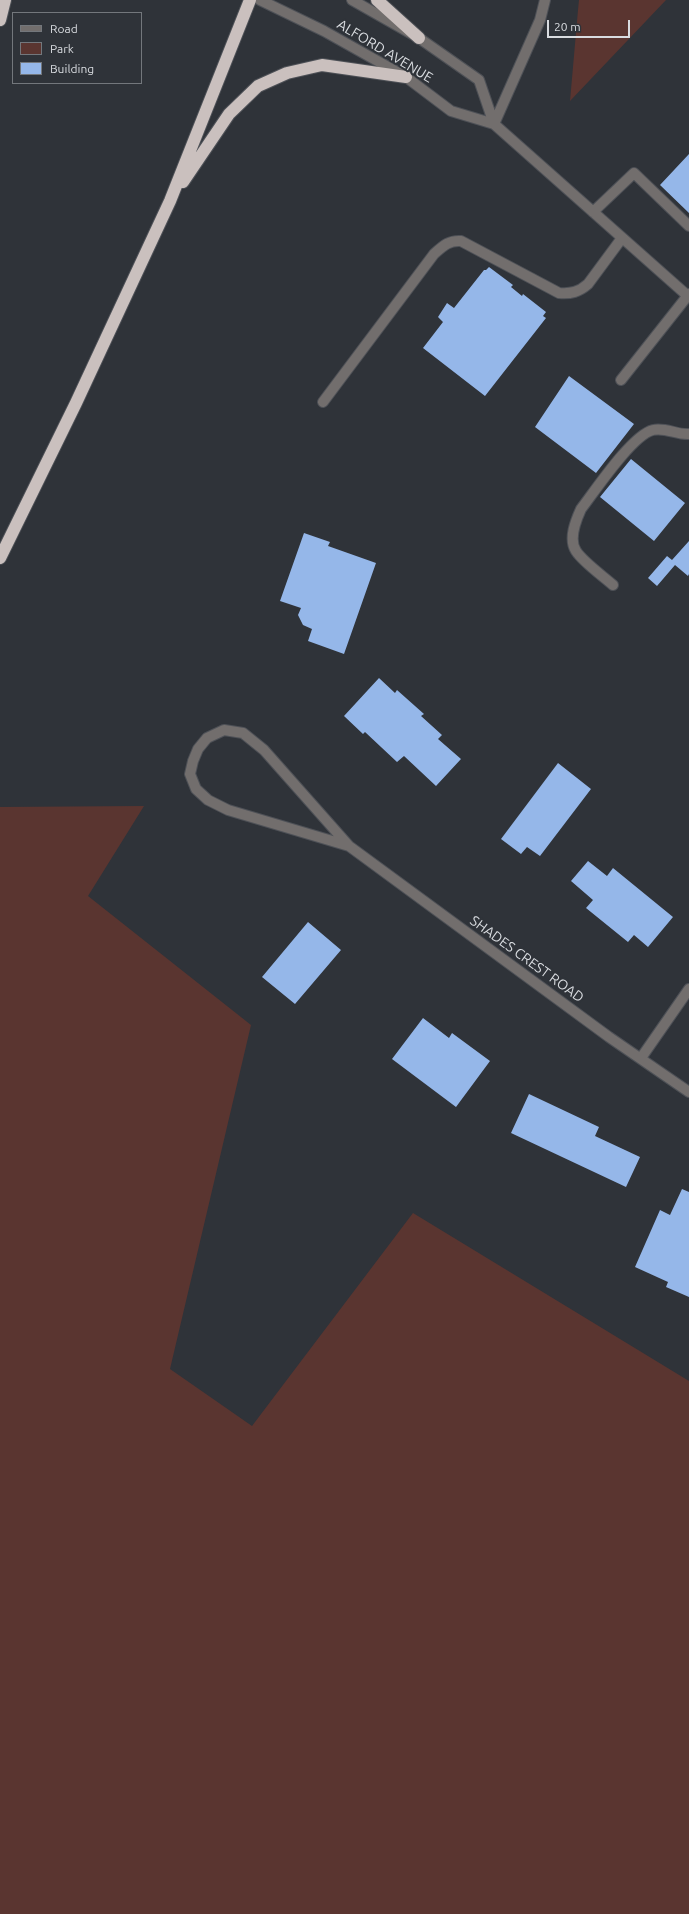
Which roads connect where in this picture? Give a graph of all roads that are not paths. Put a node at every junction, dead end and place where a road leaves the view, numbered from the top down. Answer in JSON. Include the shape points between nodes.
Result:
{"nodes":[{"id":1,"x":5,"y":0,"type":"edge"},
{"id":2,"x":250,"y":0,"type":"edge"},
{"id":3,"x":260,"y":0,"type":"edge"},
{"id":4,"x":352,"y":0,"type":"edge"},
{"id":5,"x":377,"y":0,"type":"edge"},
{"id":6,"x":545,"y":0,"type":"edge"},
{"id":7,"x":0,"y":20,"type":"edge"},
{"id":8,"x":419,"y":38,"type":"junction"},
{"id":9,"x":406,"y":77,"type":"junction"},
{"id":10,"x":494,"y":124,"type":"junction"},
{"id":11,"x":170,"y":201,"type":"junction"},
{"id":12,"x":593,"y":212,"type":"junction"},
{"id":13,"x":689,"y":226,"type":"edge"},
{"id":14,"x":622,"y":238,"type":"junction"},
{"id":15,"x":689,"y":296,"type":"edge"},
{"id":16,"x":621,"y":380,"type":"dead end"},
{"id":17,"x":323,"y":402,"type":"dead end"},
{"id":18,"x":689,"y":434,"type":"edge"},
{"id":19,"x":0,"y":558,"type":"edge"},
{"id":20,"x":613,"y":585,"type":"dead end"},
{"id":21,"x":349,"y":846,"type":"junction"},
{"id":22,"x":689,"y":989,"type":"edge"},
{"id":23,"x":641,"y":1058,"type":"junction"},
{"id":24,"x":689,"y":1092,"type":"edge"}],
"edges":[{"from":1,"to":7,"type":"highway"},
{"from":2,"to":11,"type":"highway"},
{"from":3,"to":9,"type":"street","name":"ALFORD AVENUE","via":[[324,31]]},
{"from":4,"to":8,"type":"street","name":"ALFORD AVENUE"},
{"from":5,"to":8,"type":"highway"},
{"from":6,"to":10,"type":"street","via":[[540,20]]},
{"from":8,"to":10,"type":"street","name":"ALFORD AVENUE","via":[[479,80]]},
{"from":9,"to":10,"type":"street","name":"ALFORD AVENUE","via":[[451,111]]},
{"from":9,"to":11,"type":"highway","via":[[322,65],[287,73],[258,86],[229,114]]},
{"from":10,"to":12,"type":"street","name":"ALFORD AVENUE"},
{"from":11,"to":19,"type":"highway"},
{"from":12,"to":13,"type":"street","via":[[634,173]]},
{"from":12,"to":14,"type":"street","name":"ALFORD AVENUE"},
{"from":14,"to":15,"type":"street","name":"ALFORD AVENUE"},
{"from":14,"to":17,"type":"street","via":[[588,284],[581,290],[570,293],[559,293],[461,241],[444,245],[434,254]]},
{"from":15,"to":16,"type":"street"},
{"from":18,"to":20,"type":"street","via":[[678,434],[662,429],[642,435],[627,450],[581,509],[574,530],[575,550]]},
{"from":21,"to":21,"type":"street","name":"SHADES CREST ROAD","via":[[264,750],[243,733],[224,730],[207,738],[198,749],[190,774],[196,789],[208,800],[228,810]]},
{"from":21,"to":23,"type":"street","name":"SHADES CREST ROAD"},
{"from":22,"to":23,"type":"street"},
{"from":23,"to":24,"type":"street","name":"SHADES CREST ROAD"}]}
